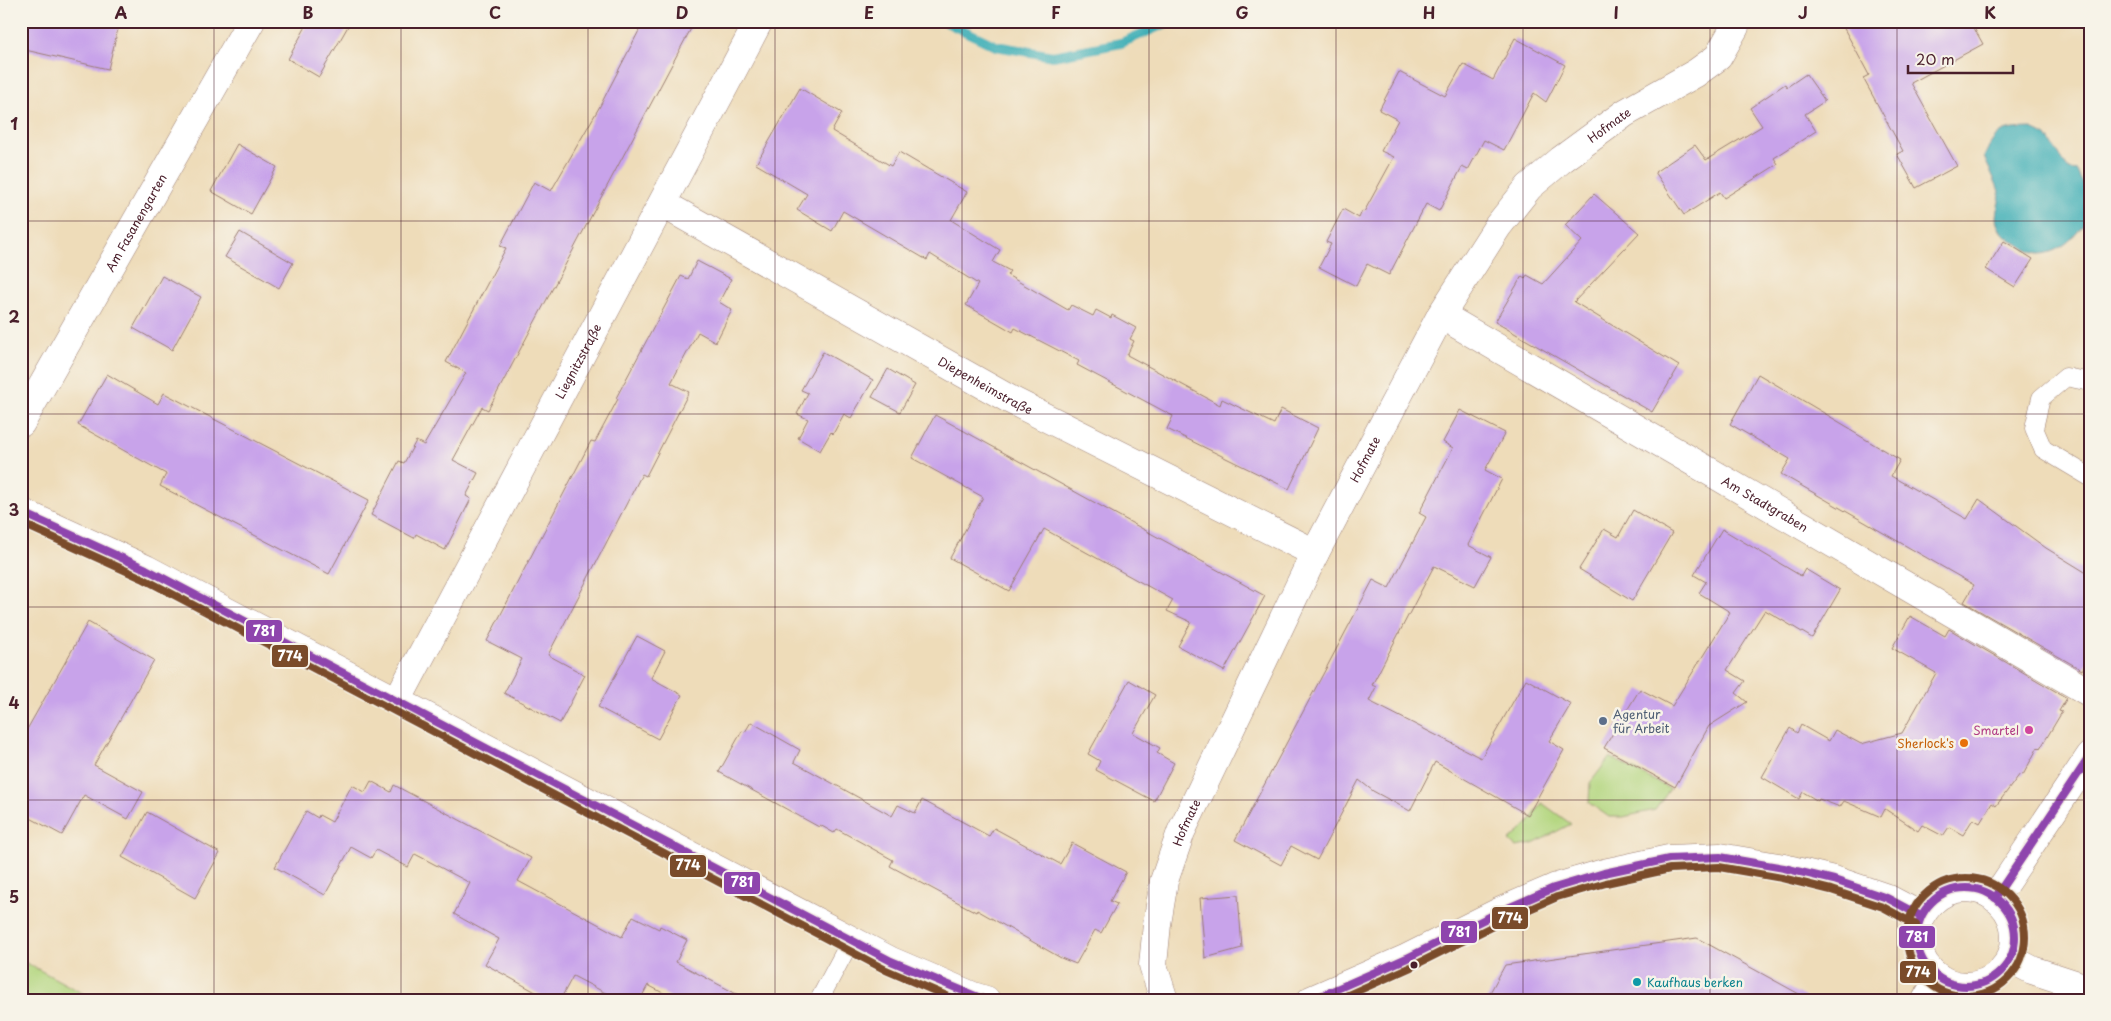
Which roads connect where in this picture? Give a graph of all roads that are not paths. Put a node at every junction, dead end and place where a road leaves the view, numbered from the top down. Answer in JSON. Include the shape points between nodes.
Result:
{"nodes":[{"id":1,"x":251,"y":21,"type":"edge"},
{"id":2,"x":759,"y":21,"type":"edge"},
{"id":3,"x":1735,"y":21,"type":"edge"},
{"id":4,"x":663,"y":204,"type":"junction"},
{"id":5,"x":1441,"y":316,"type":"junction"},
{"id":6,"x":2090,"y":382,"type":"edge"},
{"id":7,"x":21,"y":423,"type":"edge"},
{"id":8,"x":2090,"y":477,"type":"edge"},
{"id":9,"x":21,"y":512,"type":"edge"},
{"id":10,"x":1315,"y":553,"type":"junction"},
{"id":11,"x":2090,"y":693,"type":"edge"},
{"id":12,"x":397,"y":701,"type":"junction"},
{"id":13,"x":2090,"y":756,"type":"edge"},
{"id":14,"x":1995,"y":898,"type":"junction"},
{"id":15,"x":1921,"y":916,"type":"junction"},
{"id":16,"x":851,"y":940,"type":"junction"},
{"id":17,"x":2010,"y":959,"type":"junction"},
{"id":18,"x":1932,"y":989,"type":"edge"},
{"id":19,"x":2090,"y":989,"type":"edge"},
{"id":20,"x":819,"y":1000,"type":"edge"},
{"id":21,"x":986,"y":1000,"type":"edge"},
{"id":22,"x":1164,"y":1000,"type":"edge"},
{"id":23,"x":1311,"y":1000,"type":"edge"}],
"edges":[{"from":1,"to":7,"type":"street","name":"Am Fasanengarten"},
{"from":2,"to":4,"type":"street","name":"Liegnitzstraße"},
{"from":3,"to":5,"type":"street","name":"Hofmate","via":[[1735,27],[1718,57],[1625,113],[1529,188],[1498,226]]},
{"from":4,"to":10,"type":"street","name":"Diepenheimstraße","via":[[1011,400]]},
{"from":4,"to":12,"type":"street","name":"Liegnitzstraße"},
{"from":5,"to":10,"type":"street","name":"Hofmate"},
{"from":5,"to":11,"type":"street","name":"Am Stadtgraben"},
{"from":6,"to":8,"type":"lane","via":[[2066,377],[2041,398],[2034,428],[2044,450]]},
{"from":9,"to":12,"type":"street","via":[[146,569]]},
{"from":10,"to":22,"type":"street","name":"Hofmate","via":[[1181,832],[1164,881],[1154,965]]},
{"from":12,"to":16,"type":"street"},
{"from":13,"to":14,"type":"street"},
{"from":14,"to":15,"type":"street","via":[[1972,888],[1954,889],[1937,896]]},
{"from":14,"to":17,"type":"street","via":[[2004,905],[2013,921],[2016,938]]},
{"from":15,"to":18,"type":"street","via":[[1916,945]]},
{"from":15,"to":23,"type":"street","via":[[1887,898],[1784,868],[1720,857],[1669,859],[1554,888]]},
{"from":16,"to":20,"type":"lane"},
{"from":16,"to":21,"type":"street"},
{"from":17,"to":18,"type":"street","via":[[2002,972],[1987,982],[1969,987],[1951,984]]},
{"from":17,"to":19,"type":"street","via":[[2032,970]]}]}
